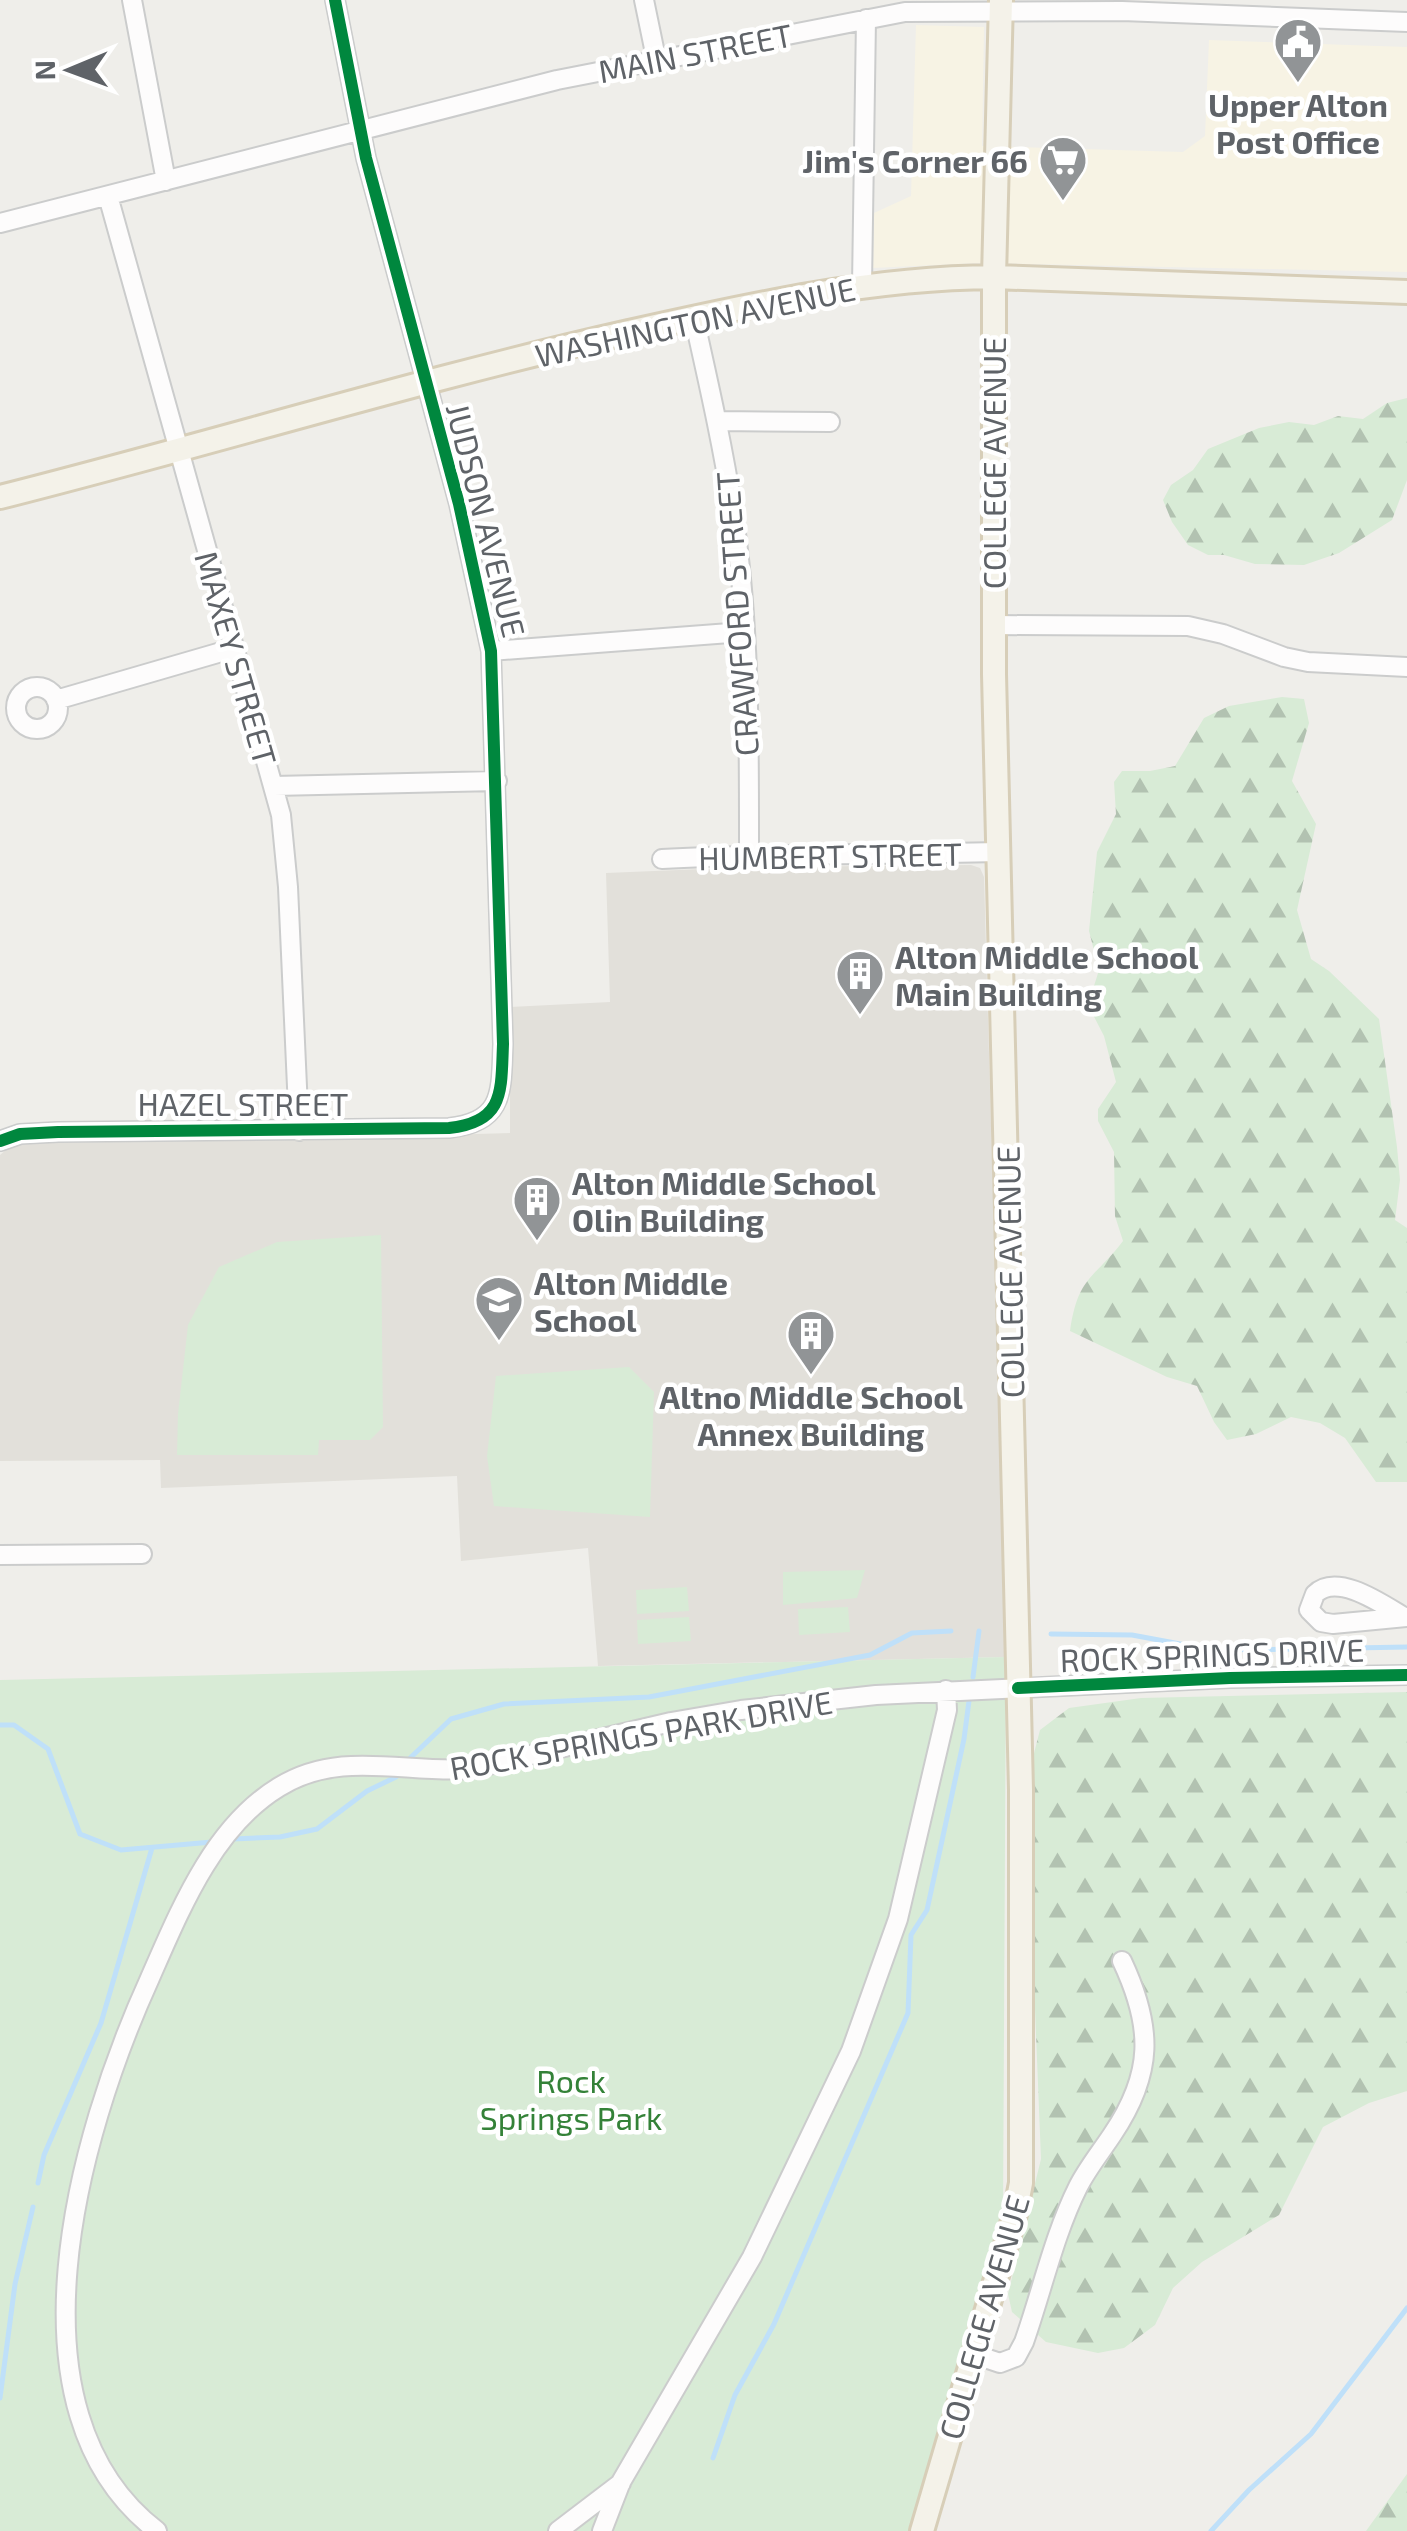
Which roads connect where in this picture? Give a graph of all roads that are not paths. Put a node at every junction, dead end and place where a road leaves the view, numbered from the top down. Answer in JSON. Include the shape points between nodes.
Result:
{"nodes":[{"id":1,"x":132,"y":0,"type":"edge"},
{"id":2,"x":335,"y":0,"type":"edge"},
{"id":3,"x":644,"y":0,"type":"edge"},
{"id":4,"x":1001,"y":5,"type":"edge"},
{"id":5,"x":866,"y":19,"type":"junction"},
{"id":6,"x":1407,"y":22,"type":"edge"},
{"id":7,"x":656,"y":58,"type":"junction"},
{"id":8,"x":360,"y":129,"type":"junction"},
{"id":9,"x":166,"y":181,"type":"junction"},
{"id":10,"x":108,"y":196,"type":"junction"},
{"id":11,"x":0,"y":223,"type":"edge"},
{"id":12,"x":994,"y":278,"type":"junction"},
{"id":13,"x":862,"y":285,"type":"junction"},
{"id":14,"x":1407,"y":292,"type":"edge"},
{"id":15,"x":694,"y":318,"type":"junction"},
{"id":16,"x":425,"y":382,"type":"junction"},
{"id":17,"x":717,"y":421,"type":"junction"},
{"id":18,"x":830,"y":422,"type":"dead end"},
{"id":19,"x":178,"y":449,"type":"junction"},
{"id":20,"x":0,"y":497,"type":"edge"},
{"id":21,"x":993,"y":626,"type":"junction"},
{"id":22,"x":743,"y":632,"type":"junction"},
{"id":23,"x":235,"y":648,"type":"junction"},
{"id":24,"x":491,"y":651,"type":"junction"},
{"id":25,"x":1407,"y":668,"type":"edge"},
{"id":26,"x":56,"y":700,"type":"dead end"},
{"id":27,"x":497,"y":781,"type":"junction"},
{"id":28,"x":274,"y":786,"type":"junction"},
{"id":29,"x":998,"y":852,"type":"junction"},
{"id":30,"x":749,"y":854,"type":"junction"},
{"id":31,"x":662,"y":859,"type":"dead end"},
{"id":32,"x":485,"y":1118,"type":"joint"},
{"id":33,"x":299,"y":1131,"type":"junction"},
{"id":34,"x":0,"y":1142,"type":"edge"},
{"id":35,"x":0,"y":1554,"type":"edge"},
{"id":36,"x":142,"y":1554,"type":"dead end"},
{"id":37,"x":1407,"y":1675,"type":"edge"},
{"id":38,"x":1018,"y":1688,"type":"junction"},
{"id":39,"x":946,"y":1690,"type":"junction"},
{"id":40,"x":1122,"y":1960,"type":"dead end"},
{"id":41,"x":973,"y":2354,"type":"junction"},
{"id":42,"x":621,"y":2482,"type":"junction"},
{"id":43,"x":157,"y":2531,"type":"edge"},
{"id":44,"x":558,"y":2531,"type":"edge"},
{"id":45,"x":602,"y":2531,"type":"edge"},
{"id":46,"x":922,"y":2531,"type":"edge"}],
"edges":[{"from":1,"to":9,"type":"street"},
{"from":2,"to":8,"type":"street","name":"JUDSON AVENUE"},
{"from":3,"to":7,"type":"street"},
{"from":4,"to":5,"type":"street","name":"MAIN STREET"},
{"from":4,"to":6,"type":"street","name":"MAIN STREET"},
{"from":4,"to":12,"type":"main road","name":"COLLEGE AVENUE"},
{"from":5,"to":7,"type":"street","name":"MAIN STREET"},
{"from":5,"to":13,"type":"street"},
{"from":7,"to":8,"type":"street","name":"MAIN STREET"},
{"from":8,"to":9,"type":"street","name":"MAIN STREET"},
{"from":8,"to":16,"type":"street","name":"JUDSON AVENUE"},
{"from":9,"to":10,"type":"street","name":"MAIN STREET"},
{"from":10,"to":11,"type":"street","name":"MAIN STREET"},
{"from":10,"to":19,"type":"street","name":"MAXEY STREET"},
{"from":12,"to":13,"type":"main road","name":"WASHINGTON AVENUE"},
{"from":12,"to":14,"type":"main road","name":"WASHINGTON AVENUE"},
{"from":12,"to":21,"type":"main road","name":"COLLEGE AVENUE"},
{"from":13,"to":15,"type":"main road","name":"WASHINGTON AVENUE"},
{"from":15,"to":16,"type":"main road","name":"WASHINGTON AVENUE"},
{"from":15,"to":17,"type":"street","name":"CRAWFORD STREET"},
{"from":16,"to":19,"type":"main road","name":"WASHINGTON AVENUE"},
{"from":16,"to":24,"type":"street","name":"JUDSON AVENUE"},
{"from":17,"to":18,"type":"street"},
{"from":17,"to":22,"type":"street","name":"CRAWFORD STREET","via":[[735,522]]},
{"from":19,"to":20,"type":"main road","name":"WASHINGTON AVENUE"},
{"from":19,"to":23,"type":"street","name":"MAXEY STREET"},
{"from":21,"to":25,"type":"street","via":[[1188,626],[1308,662]]},
{"from":21,"to":29,"type":"main road","name":"COLLEGE AVENUE"},
{"from":22,"to":24,"type":"street"},
{"from":22,"to":30,"type":"street","name":"CRAWFORD STREET"},
{"from":23,"to":26,"type":"street"},
{"from":23,"to":28,"type":"street","name":"MAXEY STREET"},
{"from":24,"to":27,"type":"street","name":"JUDSON AVENUE"},
{"from":27,"to":28,"type":"street"},
{"from":27,"to":32,"type":"street","name":"JUDSON AVENUE","via":[[503,1044],[498,1096]]},
{"from":28,"to":33,"type":"street","name":"MAXEY STREET","via":[[288,887]]},
{"from":29,"to":30,"type":"street","name":"HUMBERT STREET"},
{"from":29,"to":38,"type":"main road","name":"COLLEGE AVENUE"},
{"from":30,"to":31,"type":"street","name":"HUMBERT STREET"},
{"from":32,"to":33,"type":"street","name":"HAZEL STREET","via":[[449,1128]]},
{"from":33,"to":34,"type":"street","name":"HAZEL STREET","via":[[58,1132]]},
{"from":35,"to":36,"type":"street"},
{"from":37,"to":38,"type":"street","name":"ROCK SPRINGS DRIVE"},
{"from":38,"to":39,"type":"street","name":"ROCK SPRINGS PARK DRIVE"},
{"from":38,"to":41,"type":"main road","name":"COLLEGE AVENUE","via":[[1021,2182]]},
{"from":39,"to":42,"type":"street","via":[[911,1870],[852,2051],[752,2257]]},
{"from":39,"to":43,"type":"street","name":"ROCK SPRINGS PARK DRIVE","via":[[741,1710],[471,1769],[328,1767],[276,1788],[244,1815],[206,1864],[133,2015],[79,2163],[55,2276],[57,2375],[76,2440],[109,2491]]},
{"from":40,"to":41,"type":"street","via":[[1146,2033],[1138,2083],[1078,2186],[1016,2357],[1000,2362]]},
{"from":41,"to":46,"type":"main road","name":"COLLEGE AVENUE"},
{"from":42,"to":44,"type":"street"},
{"from":42,"to":45,"type":"street"}]}
